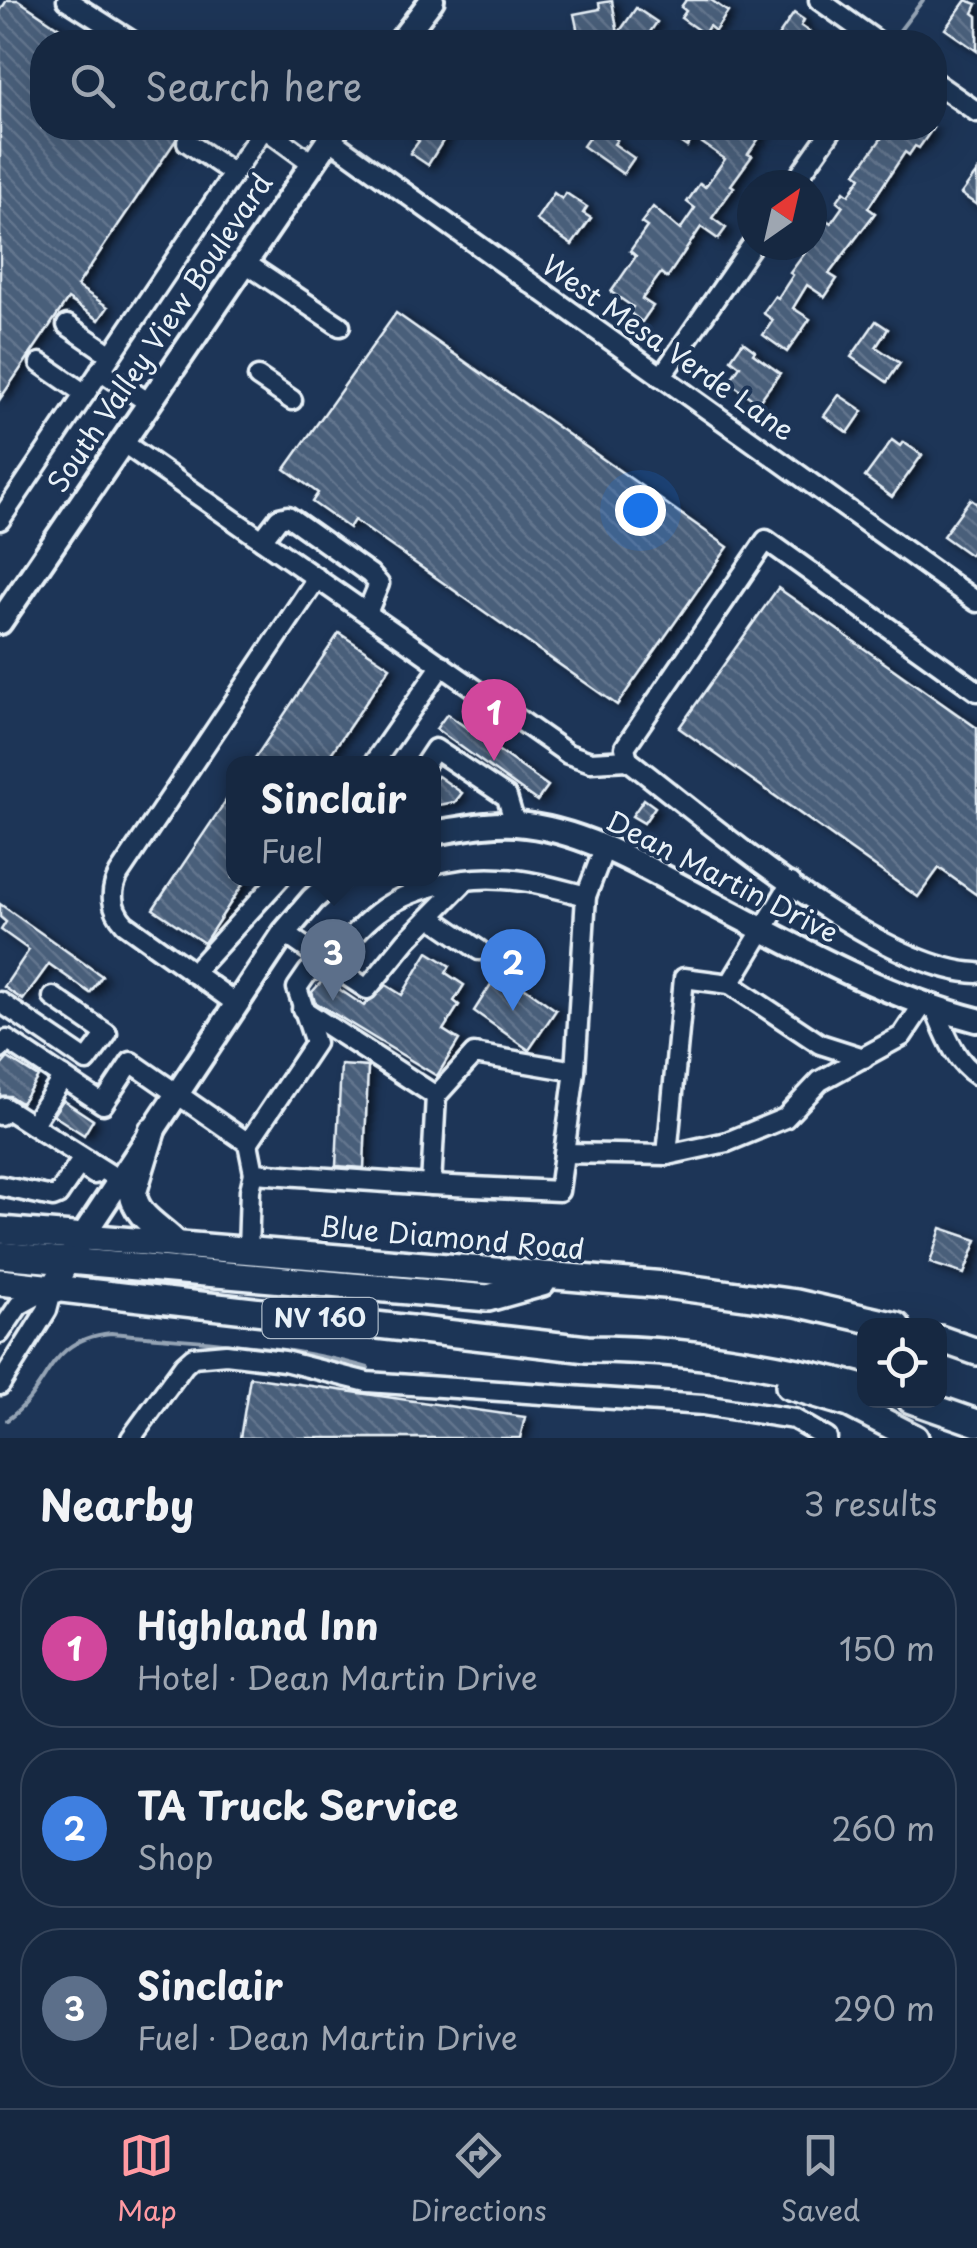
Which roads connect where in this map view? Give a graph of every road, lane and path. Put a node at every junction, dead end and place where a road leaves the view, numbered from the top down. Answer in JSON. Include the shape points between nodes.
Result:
{"nodes":[{"id":1,"x":67,"y":0,"type":"edge"},
{"id":2,"x":432,"y":0,"type":"edge"},
{"id":3,"x":818,"y":0,"type":"edge"},
{"id":4,"x":114,"y":30,"type":"edge"},
{"id":5,"x":409,"y":30,"type":"edge"},
{"id":6,"x":861,"y":30,"type":"edge"},
{"id":7,"x":947,"y":91,"type":"edge"},
{"id":8,"x":977,"y":112,"type":"edge"},
{"id":9,"x":256,"y":140,"type":"edge"},
{"id":10,"x":280,"y":140,"type":"edge"},
{"id":11,"x":327,"y":140,"type":"edge"},
{"id":12,"x":341,"y":140,"type":"edge"},
{"id":13,"x":825,"y":140,"type":"edge"},
{"id":14,"x":187,"y":142,"type":"dead end"},
{"id":15,"x":312,"y":163,"type":"junction"},
{"id":16,"x":804,"y":170,"type":"edge"},
{"id":17,"x":234,"y":173,"type":"junction"},
{"id":18,"x":742,"y":260,"type":"edge"},
{"id":19,"x":244,"y":262,"type":"junction"},
{"id":20,"x":67,"y":324,"type":"dead end"},
{"id":21,"x":340,"y":326,"type":"dead end"},
{"id":22,"x":106,"y":362,"type":"junction"},
{"id":23,"x":40,"y":363,"type":"dead end"},
{"id":24,"x":258,"y":377,"type":"dead end"},
{"id":25,"x":661,"y":377,"type":"junction"},
{"id":26,"x":85,"y":394,"type":"junction"},
{"id":27,"x":292,"y":400,"type":"dead end"},
{"id":28,"x":149,"y":403,"type":"junction"},
{"id":29,"x":122,"y":442,"type":"junction"},
{"id":30,"x":0,"y":520,"type":"edge"},
{"id":31,"x":262,"y":540,"type":"junction"},
{"id":32,"x":317,"y":578,"type":"junction"},
{"id":33,"x":977,"y":602,"type":"edge"},
{"id":34,"x":367,"y":613,"type":"junction"},
{"id":35,"x":0,"y":622,"type":"edge"},
{"id":36,"x":442,"y":666,"type":"junction"},
{"id":37,"x":977,"y":690,"type":"edge"},
{"id":38,"x":379,"y":756,"type":"edge"},
{"id":39,"x":431,"y":756,"type":"edge"},
{"id":40,"x":628,"y":760,"type":"junction"},
{"id":41,"x":515,"y":824,"type":"junction"},
{"id":42,"x":441,"y":832,"type":"edge"},
{"id":43,"x":604,"y":850,"type":"junction"},
{"id":44,"x":465,"y":881,"type":"junction"},
{"id":45,"x":790,"y":883,"type":"junction"},
{"id":46,"x":273,"y":886,"type":"edge"},
{"id":47,"x":327,"y":886,"type":"edge"},
{"id":48,"x":586,"y":896,"type":"junction"},
{"id":49,"x":432,"y":918,"type":"junction"},
{"id":50,"x":761,"y":928,"type":"junction"},
{"id":51,"x":284,"y":933,"type":"junction"},
{"id":52,"x":479,"y":950,"type":"dead end"},
{"id":53,"x":329,"y":964,"type":"junction"},
{"id":54,"x":193,"y":973,"type":"junction"},
{"id":55,"x":977,"y":973,"type":"edge"},
{"id":56,"x":730,"y":984,"type":"junction"},
{"id":57,"x":53,"y":997,"type":"dead end"},
{"id":58,"x":0,"y":1002,"type":"edge"},
{"id":59,"x":237,"y":1004,"type":"junction"},
{"id":60,"x":928,"y":1007,"type":"junction"},
{"id":61,"x":301,"y":1008,"type":"junction"},
{"id":62,"x":977,"y":1020,"type":"edge"},
{"id":63,"x":0,"y":1050,"type":"edge"},
{"id":64,"x":864,"y":1058,"type":"junction"},
{"id":65,"x":574,"y":1072,"type":"junction"},
{"id":66,"x":977,"y":1075,"type":"edge"},
{"id":67,"x":63,"y":1077,"type":"junction"},
{"id":68,"x":176,"y":1094,"type":"junction"},
{"id":69,"x":436,"y":1096,"type":"junction"},
{"id":70,"x":0,"y":1114,"type":"edge"},
{"id":71,"x":32,"y":1124,"type":"junction"},
{"id":72,"x":152,"y":1130,"type":"junction"},
{"id":73,"x":248,"y":1143,"type":"junction"},
{"id":74,"x":564,"y":1153,"type":"junction"},
{"id":75,"x":667,"y":1155,"type":"junction"},
{"id":76,"x":254,"y":1173,"type":"junction"},
{"id":77,"x":117,"y":1184,"type":"junction"},
{"id":78,"x":430,"y":1185,"type":"junction"},
{"id":79,"x":0,"y":1186,"type":"edge"},
{"id":80,"x":0,"y":1230,"type":"edge"},
{"id":81,"x":82,"y":1237,"type":"junction"},
{"id":82,"x":177,"y":1244,"type":"junction"},
{"id":83,"x":248,"y":1251,"type":"junction"},
{"id":84,"x":0,"y":1255,"type":"edge"},
{"id":85,"x":68,"y":1261,"type":"junction"},
{"id":86,"x":561,"y":1278,"type":"junction"},
{"id":87,"x":0,"y":1282,"type":"edge"},
{"id":88,"x":53,"y":1287,"type":"junction"},
{"id":89,"x":861,"y":1318,"type":"edge"},
{"id":90,"x":0,"y":1333,"type":"edge"},
{"id":91,"x":587,"y":1349,"type":"junction"},
{"id":92,"x":0,"y":1385,"type":"edge"},
{"id":93,"x":857,"y":1386,"type":"edge"},
{"id":94,"x":934,"y":1408,"type":"edge"},
{"id":95,"x":977,"y":1423,"type":"edge"},
{"id":96,"x":131,"y":1438,"type":"edge"},
{"id":97,"x":827,"y":1438,"type":"edge"},
{"id":98,"x":915,"y":1438,"type":"edge"}],
"edges":[{"from":1,"to":4,"type":"street"},
{"from":2,"to":5,"type":"main road"},
{"from":3,"to":6,"type":"street"},
{"from":7,"to":8,"type":"street"},
{"from":9,"to":17,"type":"street"},
{"from":10,"to":15,"type":"street"},
{"from":11,"to":15,"type":"main road","name":"South Valley View Boulevard"},
{"from":12,"to":25,"type":"street","name":"West Mesa Verde Lane"},
{"from":13,"to":16,"type":"street"},
{"from":14,"to":17,"type":"street"},
{"from":15,"to":19,"type":"main road","name":"South Valley View Boulevard"},
{"from":17,"to":22,"type":"street"},
{"from":18,"to":25,"type":"street"},
{"from":19,"to":21,"type":"street"},
{"from":19,"to":28,"type":"main road","name":"South Valley View Boulevard"},
{"from":20,"to":22,"type":"street"},
{"from":22,"to":26,"type":"street"},
{"from":22,"to":28,"type":"street"},
{"from":23,"to":26,"type":"street"},
{"from":24,"to":27,"type":"street"},
{"from":25,"to":33,"type":"street","name":"West Mesa Verde Lane"},
{"from":26,"to":30,"type":"street"},
{"from":28,"to":29,"type":"main road","name":"South Valley View Boulevard"},
{"from":29,"to":31,"type":"street"},
{"from":29,"to":35,"type":"main road","name":"South Valley View Boulevard"},
{"from":31,"to":32,"type":"street"},
{"from":31,"to":34,"type":"street","via":[[278,518],[288,516],[379,584]]},
{"from":32,"to":34,"type":"street"},
{"from":32,"to":54,"type":"street","via":[[112,890],[125,924]]},
{"from":34,"to":36,"type":"street"},
{"from":36,"to":38,"type":"street"},
{"from":36,"to":40,"type":"street","via":[[568,754],[591,762]]},
{"from":37,"to":40,"type":"street","via":[[766,540],[625,747]]},
{"from":39,"to":41,"type":"street","via":[[435,750],[507,798]]},
{"from":40,"to":45,"type":"street"},
{"from":41,"to":42,"type":"main road","name":"Dean Martin Drive"},
{"from":41,"to":43,"type":"main road","name":"Dean Martin Drive"},
{"from":43,"to":48,"type":"street"},
{"from":43,"to":50,"type":"main road","name":"Dean Martin Drive"},
{"from":44,"to":48,"type":"street","via":[[501,878]]},
{"from":44,"to":49,"type":"street"},
{"from":44,"to":53,"type":"street","via":[[417,891],[380,910]]},
{"from":45,"to":50,"type":"street"},
{"from":45,"to":55,"type":"street","via":[[888,947]]},
{"from":46,"to":54,"type":"street"},
{"from":47,"to":51,"type":"main road"},
{"from":48,"to":65,"type":"street"},
{"from":49,"to":52,"type":"street"},
{"from":49,"to":53,"type":"street","via":[[367,989]]},
{"from":50,"to":56,"type":"street"},
{"from":50,"to":60,"type":"main road","name":"Dean Martin Drive"},
{"from":51,"to":53,"type":"street"},
{"from":51,"to":59,"type":"main road"},
{"from":53,"to":61,"type":"street","via":[[308,972],[297,988]]},
{"from":54,"to":59,"type":"street"},
{"from":56,"to":64,"type":"street","via":[[820,1044]]},
{"from":56,"to":75,"type":"street","via":[[684,978]]},
{"from":57,"to":58,"type":"street","via":[[106,1034],[87,1062]]},
{"from":59,"to":68,"type":"main road"},
{"from":60,"to":62,"type":"main road","name":"Dean Martin Drive"},
{"from":60,"to":64,"type":"street","via":[[902,1036]]},
{"from":60,"to":66,"type":"street"},
{"from":61,"to":69,"type":"street"},
{"from":61,"to":73,"type":"street","via":[[315,1043]]},
{"from":63,"to":67,"type":"street","via":[[7,1040]]},
{"from":64,"to":75,"type":"street","via":[[820,1082],[785,1118],[726,1142]]},
{"from":65,"to":69,"type":"street","via":[[474,1054]]},
{"from":65,"to":74,"type":"street"},
{"from":67,"to":68,"type":"street","via":[[103,1104],[131,1062]]},
{"from":67,"to":71,"type":"street"},
{"from":68,"to":72,"type":"main road"},
{"from":68,"to":73,"type":"street"},
{"from":69,"to":78,"type":"street"},
{"from":70,"to":71,"type":"street","via":[[4,1108]]},
{"from":71,"to":77,"type":"street"},
{"from":72,"to":77,"type":"main road"},
{"from":72,"to":82,"type":"highway","via":[[134,1203]]},
{"from":73,"to":76,"type":"street"},
{"from":74,"to":75,"type":"street"},
{"from":74,"to":78,"type":"street","via":[[559,1192]]},
{"from":76,"to":78,"type":"street"},
{"from":76,"to":83,"type":"street"},
{"from":77,"to":79,"type":"street","via":[[79,1164],[52,1197]]},
{"from":77,"to":81,"type":"main road"},
{"from":80,"to":81,"type":"highway","name":"Blue Diamond Road","number":"NV 160"},
{"from":81,"to":82,"type":"highway","name":"Blue Diamond Road","number":"NV 160"},
{"from":81,"to":85,"type":"main road"},
{"from":82,"to":83,"type":"highway","name":"Blue Diamond Road","number":"NV 160"},
{"from":83,"to":86,"type":"highway","name":"Blue Diamond Road","number":"NV 160"},
{"from":84,"to":85,"type":"highway"},
{"from":85,"to":86,"type":"highway","via":[[488,1298]]},
{"from":85,"to":88,"type":"main road"},
{"from":86,"to":89,"type":"highway","name":"Blue Diamond Road","number":"NV 160","via":[[665,1285]]},
{"from":87,"to":88,"type":"highway","number":"NV 160"},
{"from":88,"to":90,"type":"street","via":[[20,1305]]},
{"from":88,"to":91,"type":"highway","number":"NV 160"},
{"from":88,"to":92,"type":"street","via":[[47,1310]]},
{"from":91,"to":93,"type":"highway","number":"NV 160","via":[[733,1358]]},
{"from":91,"to":98,"type":"highway","via":[[808,1390]]},
{"from":94,"to":95,"type":"highway"},
{"from":96,"to":97,"type":"street","via":[[193,1357],[226,1354],[367,1382],[703,1406],[794,1419]]}]}
